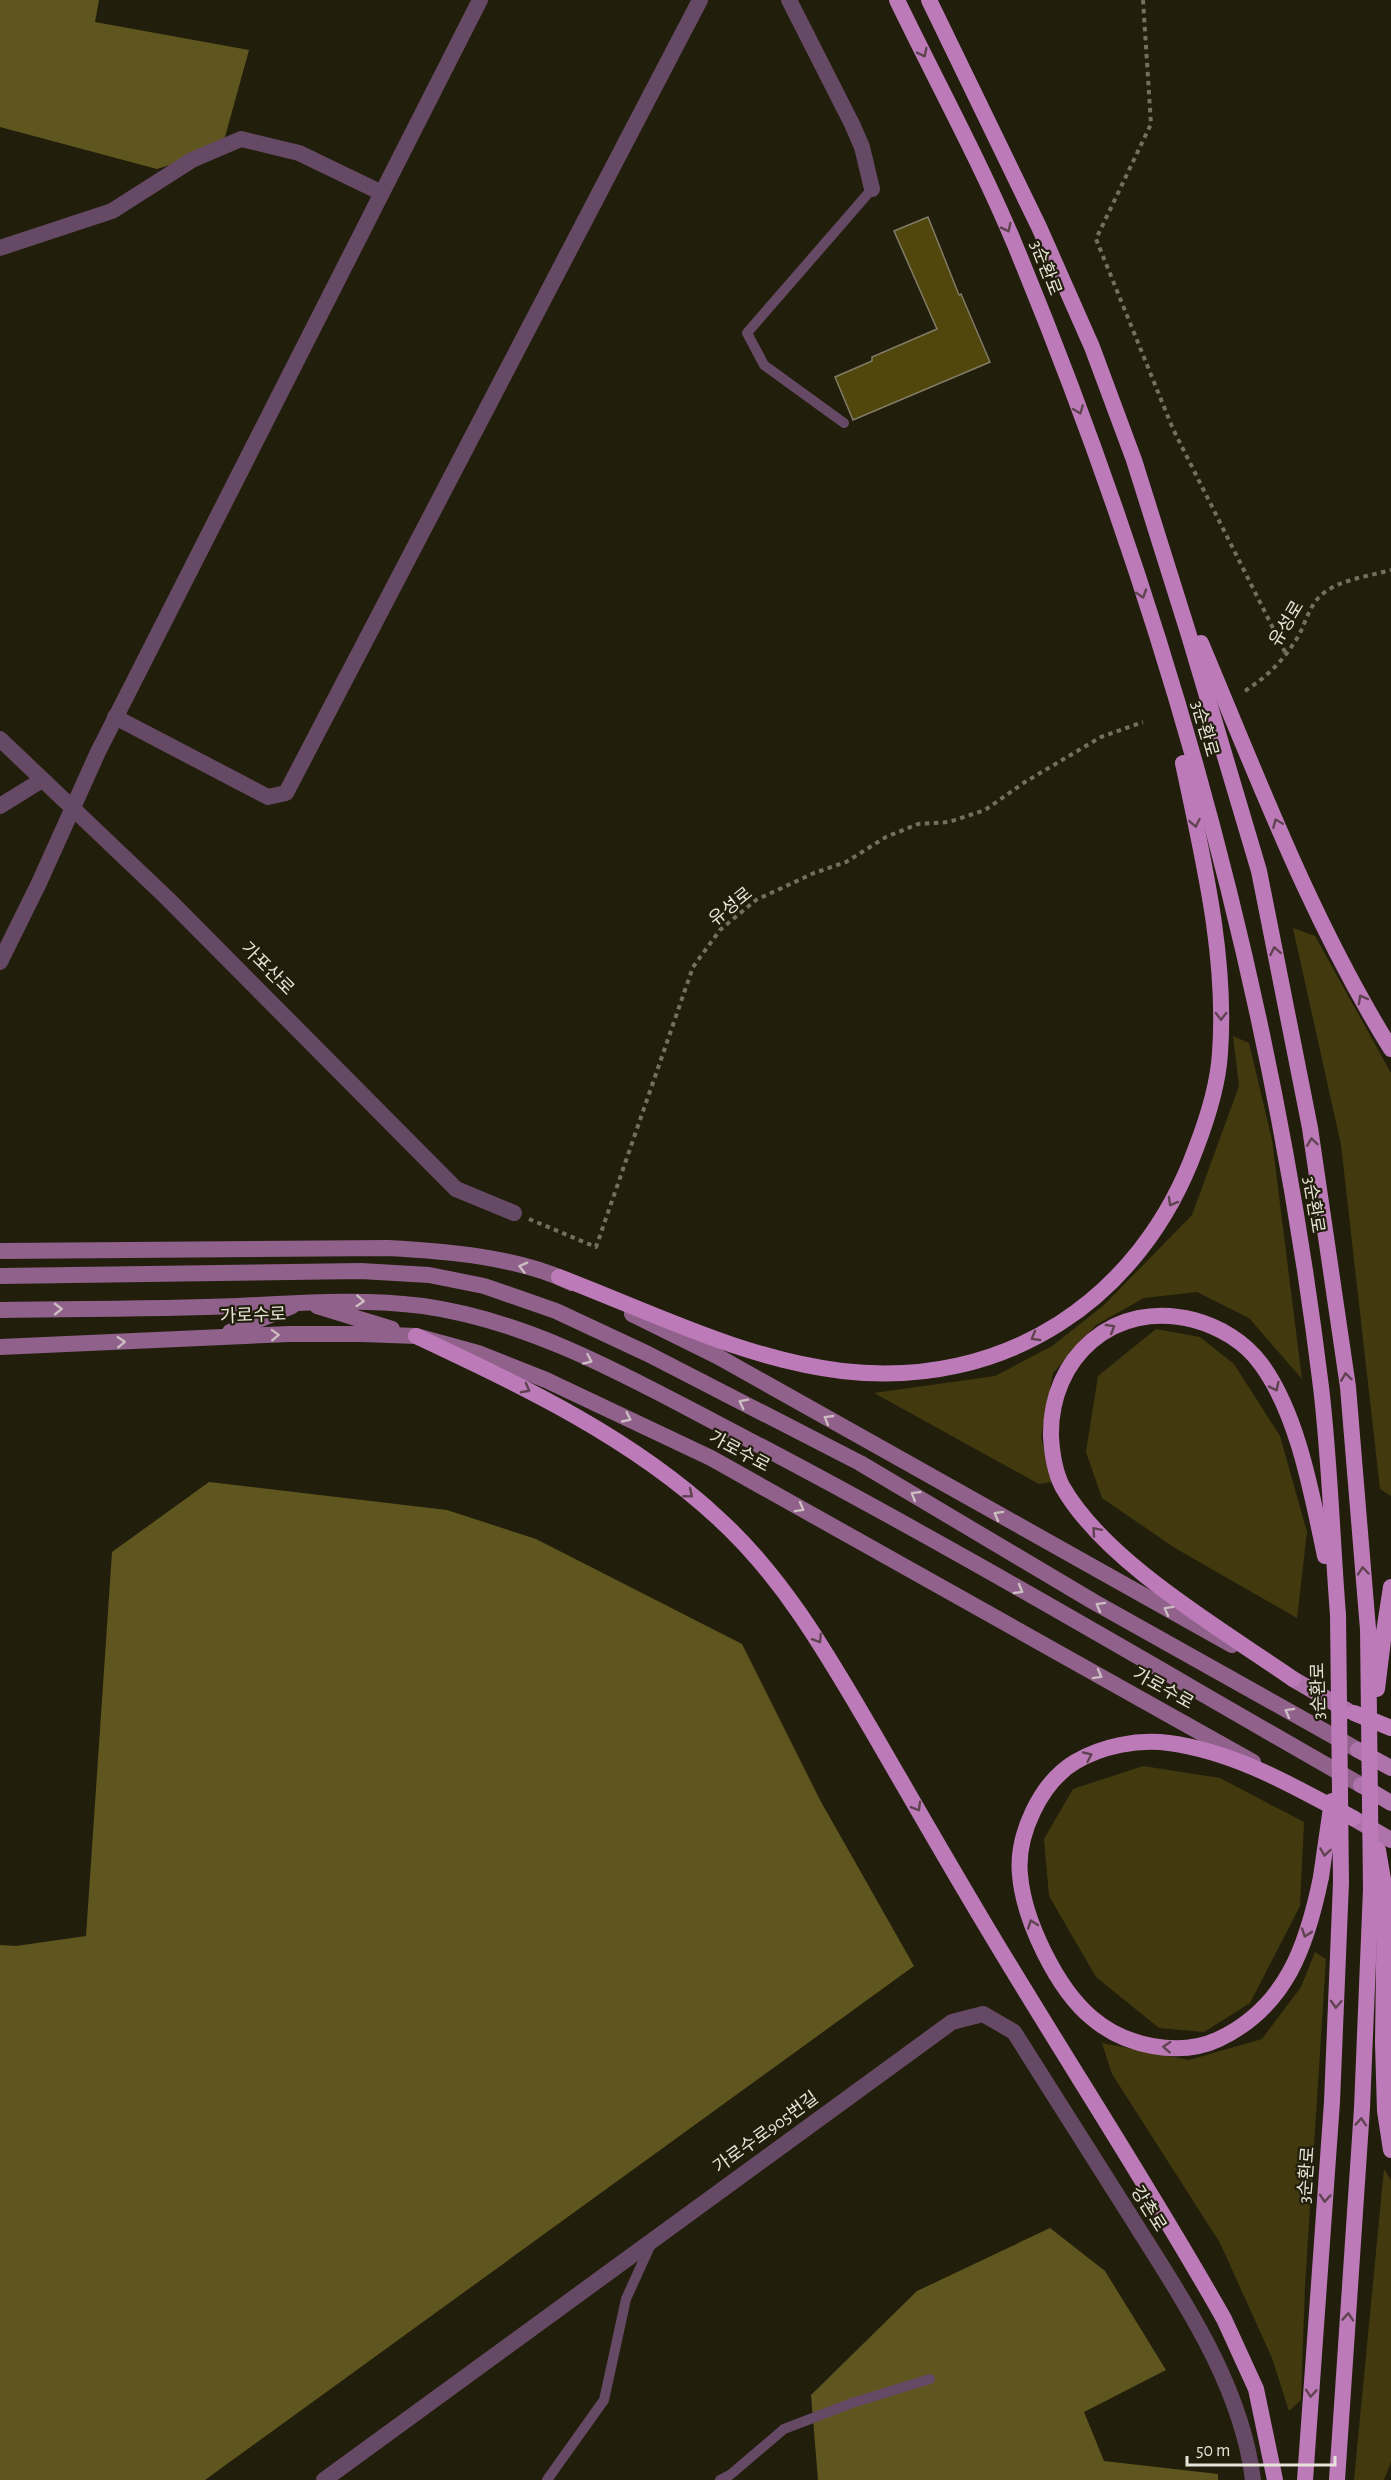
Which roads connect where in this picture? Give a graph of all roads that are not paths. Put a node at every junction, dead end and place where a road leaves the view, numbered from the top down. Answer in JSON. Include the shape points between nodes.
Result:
{"nodes":[{"id":1,"x":480,"y":0,"type":"edge"},
{"id":2,"x":700,"y":0,"type":"edge"},
{"id":3,"x":789,"y":0,"type":"edge"},
{"id":4,"x":897,"y":0,"type":"edge"},
{"id":5,"x":929,"y":0,"type":"edge"},
{"id":6,"x":872,"y":189,"type":"joint"},
{"id":7,"x":382,"y":193,"type":"junction"},
{"id":8,"x":0,"y":248,"type":"edge"},
{"id":9,"x":844,"y":423,"type":"dead end"},
{"id":10,"x":1163,"y":553,"type":"junction"},
{"id":11,"x":1158,"y":642,"type":"junction"},
{"id":12,"x":115,"y":717,"type":"junction"},
{"id":13,"x":0,"y":739,"type":"edge"},
{"id":14,"x":42,"y":780,"type":"junction"},
{"id":15,"x":0,"y":806,"type":"edge"},
{"id":16,"x":71,"y":810,"type":"junction"},
{"id":17,"x":0,"y":962,"type":"edge"},
{"id":18,"x":1391,"y":1049,"type":"edge"},
{"id":19,"x":514,"y":1213,"type":"road end"},
{"id":20,"x":0,"y":1254,"type":"edge"},
{"id":21,"x":157,"y":1272,"type":"junction"},
{"id":22,"x":0,"y":1276,"type":"edge"},
{"id":23,"x":559,"y":1277,"type":"junction"},
{"id":24,"x":302,"y":1302,"type":"junction"},
{"id":25,"x":0,"y":1310,"type":"edge"},
{"id":26,"x":416,"y":1336,"type":"junction"},
{"id":27,"x":216,"y":1337,"type":"junction"},
{"id":28,"x":0,"y":1347,"type":"edge"},
{"id":29,"x":1391,"y":1587,"type":"edge"},
{"id":30,"x":1338,"y":1615,"type":"junction"},
{"id":31,"x":1376,"y":1631,"type":"junction"},
{"id":32,"x":1293,"y":1679,"type":"junction"},
{"id":33,"x":1353,"y":1713,"type":"junction"},
{"id":34,"x":1391,"y":1728,"type":"edge"},
{"id":35,"x":1391,"y":1735,"type":"edge"},
{"id":36,"x":1364,"y":1750,"type":"junction"},
{"id":37,"x":1340,"y":1753,"type":"junction"},
{"id":38,"x":1391,"y":1768,"type":"edge"},
{"id":39,"x":1391,"y":1803,"type":"edge"},
{"id":40,"x":1353,"y":1818,"type":"junction"},
{"id":41,"x":1391,"y":1840,"type":"edge"},
{"id":42,"x":1378,"y":1890,"type":"junction"},
{"id":43,"x":952,"y":2022,"type":"joint"},
{"id":44,"x":1391,"y":2150,"type":"edge"},
{"id":45,"x":654,"y":2238,"type":"junction"},
{"id":46,"x":930,"y":2379,"type":"dead end"},
{"id":47,"x":324,"y":2480,"type":"edge"},
{"id":48,"x":547,"y":2480,"type":"edge"},
{"id":49,"x":720,"y":2480,"type":"edge"},
{"id":50,"x":1253,"y":2480,"type":"edge"},
{"id":51,"x":1275,"y":2480,"type":"edge"},
{"id":52,"x":1305,"y":2480,"type":"edge"},
{"id":53,"x":1337,"y":2480,"type":"edge"}],
"edges":[{"from":1,"to":7,"type":"street"},
{"from":2,"to":12,"type":"street","via":[[286,793],[268,797]]},
{"from":3,"to":6,"type":"street","via":[[855,132]]},
{"from":4,"to":11,"type":"highway","name":"3순환로","one_way":true,"via":[[1013,241],[1090,439]]},
{"from":5,"to":10,"type":"highway","name":"3순환로","via":[[1039,227],[1092,347]]},
{"from":6,"to":9,"type":"lane","via":[[747,333],[764,365]]},
{"from":7,"to":8,"type":"street","via":[[299,153],[241,139],[192,159],[111,212]]},
{"from":7,"to":12,"type":"street"},
{"from":18,"to":10,"type":"highway","one_way":true,"via":[[1305,888]]},
{"from":31,"to":10,"type":"highway","name":"3순환로","one_way":true,"via":[[1348,1387],[1310,1128],[1259,871]]},
{"from":11,"to":23,"type":"highway","one_way":true,"via":[[1217,941],[1220,1055],[1210,1109],[1184,1180],[1149,1238],[1123,1270],[1079,1309],[1008,1351],[946,1370],[891,1373],[845,1371],[775,1358]]},
{"from":11,"to":30,"type":"highway","name":"3순환로","via":[[1226,875],[1283,1133],[1322,1390]]},
{"from":12,"to":16,"type":"street"},
{"from":13,"to":14,"type":"street","name":"가포산로"},
{"from":14,"to":15,"type":"street"},
{"from":14,"to":16,"type":"street","name":"가포산로"},
{"from":16,"to":17,"type":"street"},
{"from":16,"to":19,"type":"street","name":"가포산로","via":[[168,899],[456,1189]]},
{"from":20,"to":21,"type":"main road"},
{"from":23,"to":20,"type":"main road","one_way":true,"via":[[497,1261],[388,1248]]},
{"from":21,"to":22,"type":"main road"},
{"from":36,"to":21,"type":"main road","one_way":true,"via":[[1094,1602],[860,1463],[556,1311],[484,1286],[429,1275],[361,1270]]},
{"from":32,"to":23,"type":"main road","one_way":true,"via":[[717,1356]]},
{"from":25,"to":24,"type":"main road","name":"가로수로","one_way":true},
{"from":24,"to":26,"type":"main road"},
{"from":24,"to":27,"type":"main road"},
{"from":24,"to":39,"type":"main road","name":"가로수로","one_way":true,"via":[[355,1300],[477,1317],[537,1337],[632,1379],[844,1490]]},
{"from":27,"to":26,"type":"main road","name":"가로수로","one_way":true},
{"from":26,"to":40,"type":"main road","name":"가로수로","one_way":true,"via":[[478,1353],[546,1380],[711,1458]]},
{"from":26,"to":51,"type":"highway","one_way":true,"via":[[578,1417],[643,1460],[718,1518],[750,1550],[800,1613],[1224,2319],[1256,2389]]},
{"from":28,"to":27,"type":"main road","name":"가로수로","one_way":true},
{"from":29,"to":31,"type":"highway"},
{"from":32,"to":30,"type":"highway","one_way":true,"via":[[1119,1554],[1090,1524],[1061,1483],[1052,1447],[1052,1415],[1068,1371],[1091,1342],[1128,1319],[1147,1314],[1172,1315],[1217,1328],[1256,1357],[1276,1389],[1297,1445]]},
{"from":30,"to":37,"type":"highway","name":"3순환로","bridge":true},
{"from":31,"to":36,"type":"highway","bridge":true},
{"from":32,"to":33,"type":"main road"},
{"from":33,"to":34,"type":"highway"},
{"from":33,"to":35,"type":"main road"},
{"from":36,"to":38,"type":"main road"},
{"from":36,"to":42,"type":"highway","bridge":true},
{"from":37,"to":40,"type":"highway","one_way":true,"bridge":true,"via":[[1321,1877],[1301,1948],[1278,1993],[1264,2009],[1215,2041],[1188,2048],[1141,2043],[1092,2019],[1074,2000],[1035,1932],[1022,1889],[1019,1864],[1029,1821],[1053,1782],[1074,1763],[1125,1744],[1168,1743],[1230,1758],[1270,1775]]},
{"from":37,"to":52,"type":"highway","name":"3순환로","one_way":true,"bridge":true,"via":[[1341,1882],[1332,2102]]},
{"from":40,"to":41,"type":"main road","name":"가로수로"},
{"from":42,"to":44,"type":"highway","via":[[1385,2111]]},
{"from":53,"to":42,"type":"highway","one_way":true},
{"from":43,"to":45,"type":"street","name":"가로수로905번길"},
{"from":43,"to":50,"type":"street","name":"강촌로","via":[[983,2014],[1014,2032],[1190,2311],[1222,2373],[1249,2448]]},
{"from":45,"to":47,"type":"street","name":"가로수로905번길"},
{"from":45,"to":48,"type":"lane","via":[[626,2299],[604,2400]]},
{"from":46,"to":49,"type":"lane","via":[[784,2428]]}]}
